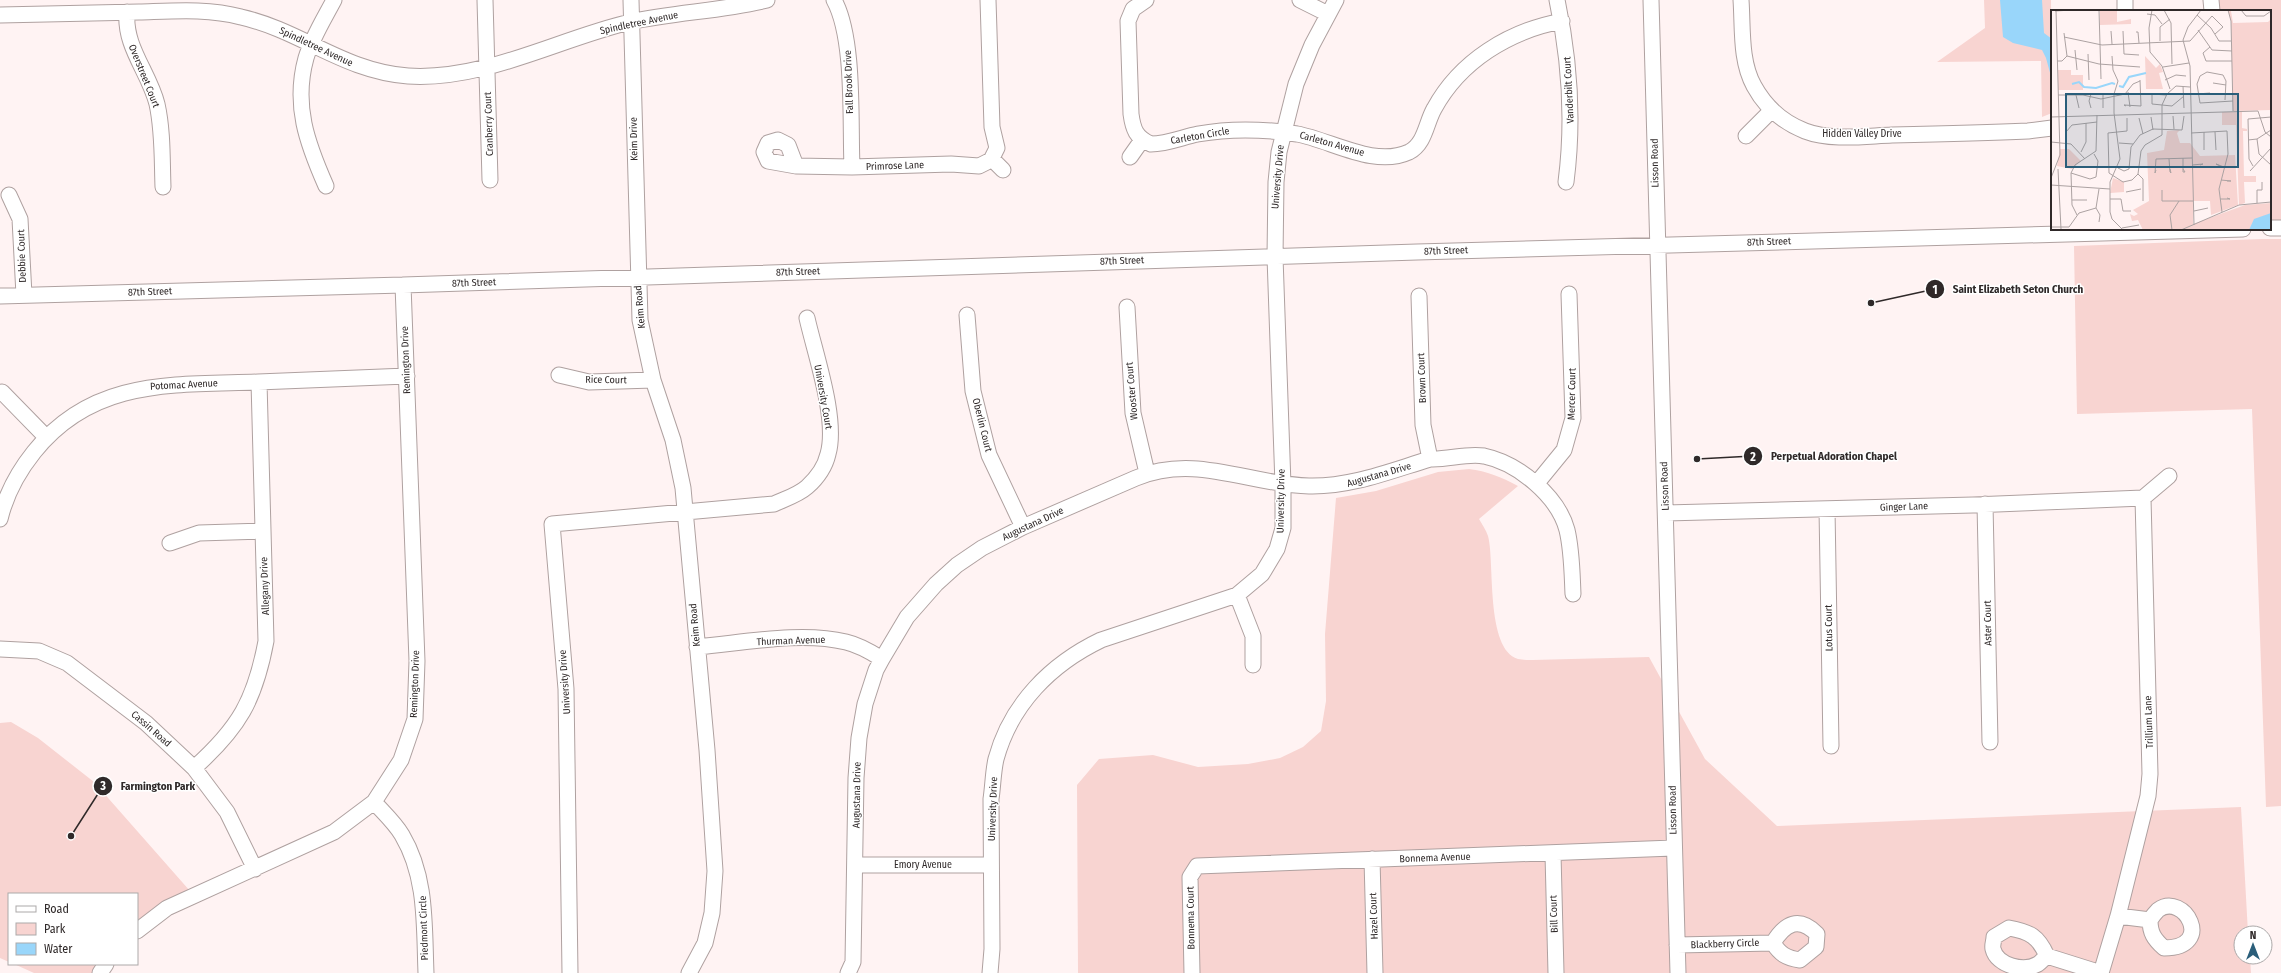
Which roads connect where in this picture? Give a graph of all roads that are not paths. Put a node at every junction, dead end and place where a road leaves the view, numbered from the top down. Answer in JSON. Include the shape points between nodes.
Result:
{"nodes":[{"id":1,"x":334,"y":0,"type":"edge"},
{"id":2,"x":485,"y":0,"type":"edge"},
{"id":3,"x":631,"y":0,"type":"edge"},
{"id":4,"x":767,"y":0,"type":"edge"},
{"id":5,"x":834,"y":0,"type":"edge"},
{"id":6,"x":988,"y":0,"type":"edge"},
{"id":7,"x":1300,"y":0,"type":"edge"},
{"id":8,"x":1336,"y":0,"type":"edge"},
{"id":9,"x":1557,"y":0,"type":"edge"},
{"id":10,"x":1651,"y":0,"type":"edge"},
{"id":11,"x":1741,"y":0,"type":"edge"},
{"id":12,"x":2124,"y":0,"type":"edge"},
{"id":13,"x":2211,"y":0,"type":"edge"},
{"id":14,"x":1138,"y":2,"type":"edge"},
{"id":15,"x":2125,"y":10,"type":"edge"},
{"id":16,"x":2212,"y":10,"type":"edge"},
{"id":17,"x":127,"y":12,"type":"junction"},
{"id":18,"x":1328,"y":14,"type":"junction"},
{"id":19,"x":0,"y":15,"type":"edge"},
{"id":20,"x":631,"y":22,"type":"junction"},
{"id":21,"x":1562,"y":22,"type":"junction"},
{"id":22,"x":311,"y":45,"type":"junction"},
{"id":23,"x":487,"y":68,"type":"junction"},
{"id":24,"x":1771,"y":111,"type":"junction"},
{"id":25,"x":2051,"y":128,"type":"edge"},
{"id":26,"x":1283,"y":132,"type":"junction"},
{"id":27,"x":1746,"y":136,"type":"dead end"},
{"id":28,"x":1142,"y":140,"type":"junction"},
{"id":29,"x":1130,"y":157,"type":"dead end"},
{"id":30,"x":992,"y":159,"type":"junction"},
{"id":31,"x":796,"y":166,"type":"dead end"},
{"id":32,"x":852,"y":167,"type":"junction"},
{"id":33,"x":1003,"y":170,"type":"dead end"},
{"id":34,"x":490,"y":180,"type":"dead end"},
{"id":35,"x":1566,"y":182,"type":"dead end"},
{"id":36,"x":326,"y":186,"type":"dead end"},
{"id":37,"x":163,"y":187,"type":"dead end"},
{"id":38,"x":9,"y":195,"type":"dead end"},
{"id":39,"x":2183,"y":230,"type":"edge"},
{"id":40,"x":1657,"y":245,"type":"junction"},
{"id":41,"x":1275,"y":257,"type":"junction"},
{"id":42,"x":638,"y":277,"type":"junction"},
{"id":43,"x":403,"y":285,"type":"junction"},
{"id":44,"x":1569,"y":294,"type":"dead end"},
{"id":45,"x":24,"y":295,"type":"junction"},
{"id":46,"x":0,"y":296,"type":"edge"},
{"id":47,"x":1419,"y":296,"type":"dead end"},
{"id":48,"x":1127,"y":307,"type":"dead end"},
{"id":49,"x":967,"y":315,"type":"dead end"},
{"id":50,"x":807,"y":318,"type":"dead end"},
{"id":51,"x":559,"y":375,"type":"dead end"},
{"id":52,"x":407,"y":376,"type":"junction"},
{"id":53,"x":653,"y":380,"type":"junction"},
{"id":54,"x":259,"y":382,"type":"junction"},
{"id":55,"x":2,"y":392,"type":"dead end"},
{"id":56,"x":46,"y":437,"type":"junction"},
{"id":57,"x":1430,"y":460,"type":"junction"},
{"id":58,"x":1148,"y":473,"type":"junction"},
{"id":59,"x":2169,"y":476,"type":"dead end"},
{"id":60,"x":1536,"y":483,"type":"junction"},
{"id":61,"x":1283,"y":485,"type":"junction"},
{"id":62,"x":2143,"y":498,"type":"junction"},
{"id":63,"x":1985,"y":504,"type":"junction"},
{"id":64,"x":1827,"y":509,"type":"junction"},
{"id":65,"x":1666,"y":513,"type":"junction"},
{"id":66,"x":686,"y":514,"type":"junction"},
{"id":67,"x":0,"y":519,"type":"edge"},
{"id":68,"x":1023,"y":527,"type":"junction"},
{"id":69,"x":263,"y":531,"type":"junction"},
{"id":70,"x":170,"y":543,"type":"dead end"},
{"id":71,"x":1573,"y":594,"type":"dead end"},
{"id":72,"x":1237,"y":595,"type":"junction"},
{"id":73,"x":697,"y":647,"type":"junction"},
{"id":74,"x":0,"y":649,"type":"edge"},
{"id":75,"x":882,"y":659,"type":"junction"},
{"id":76,"x":1253,"y":665,"type":"dead end"},
{"id":77,"x":1990,"y":742,"type":"dead end"},
{"id":78,"x":1830,"y":746,"type":"dead end"},
{"id":79,"x":194,"y":768,"type":"junction"},
{"id":80,"x":374,"y":802,"type":"junction"},
{"id":81,"x":1673,"y":848,"type":"junction"},
{"id":82,"x":1553,"y":854,"type":"junction"},
{"id":83,"x":1372,"y":860,"type":"junction"},
{"id":84,"x":856,"y":865,"type":"junction"},
{"id":85,"x":991,"y":865,"type":"junction"},
{"id":86,"x":1197,"y":866,"type":"joint"},
{"id":87,"x":255,"y":869,"type":"junction"},
{"id":88,"x":2118,"y":916,"type":"junction"},
{"id":89,"x":2150,"y":920,"type":"dead end"},
{"id":90,"x":138,"y":930,"type":"edge"},
{"id":91,"x":1773,"y":942,"type":"dead end"},
{"id":92,"x":1677,"y":945,"type":"junction"},
{"id":93,"x":2047,"y":956,"type":"dead end"},
{"id":94,"x":426,"y":973,"type":"edge"},
{"id":95,"x":570,"y":973,"type":"edge"},
{"id":96,"x":689,"y":973,"type":"edge"},
{"id":97,"x":848,"y":973,"type":"edge"},
{"id":98,"x":990,"y":973,"type":"edge"},
{"id":99,"x":1192,"y":973,"type":"edge"},
{"id":100,"x":1376,"y":973,"type":"edge"},
{"id":101,"x":1556,"y":973,"type":"edge"},
{"id":102,"x":1678,"y":973,"type":"edge"},
{"id":103,"x":2101,"y":973,"type":"edge"}],
"edges":[{"from":1,"to":22,"type":"street"},
{"from":2,"to":23,"type":"street","name":"Cranberry Court"},
{"from":3,"to":20,"type":"street","name":"Keim Drive"},
{"from":4,"to":20,"type":"street","name":"Spindletree Avenue"},
{"from":5,"to":32,"type":"street","name":"Fall Brook Drive","via":[[842,18],[847,40]]},
{"from":6,"to":30,"type":"street","via":[[992,126],[997,148]]},
{"from":7,"to":18,"type":"street"},
{"from":8,"to":18,"type":"street","name":"University Drive"},
{"from":9,"to":21,"type":"street","name":"Vanderbilt Court"},
{"from":10,"to":40,"type":"street","name":"Lisson Road"},
{"from":11,"to":24,"type":"street","name":"Hidden Valley Drive","via":[[1747,68],[1754,86]]},
{"from":12,"to":15,"type":"street"},
{"from":13,"to":16,"type":"street"},
{"from":14,"to":28,"type":"street","via":[[1128,21],[1130,114],[1134,131]]},
{"from":17,"to":19,"type":"street","name":"Spindletree Avenue"},
{"from":17,"to":22,"type":"street","name":"Spindletree Avenue","via":[[222,12],[271,26]]},
{"from":17,"to":37,"type":"street","name":"Overstreet Court","via":[[130,42],[151,88],[159,113]]},
{"from":18,"to":26,"type":"street","name":"University Drive","via":[[1303,65]]},
{"from":20,"to":23,"type":"street","name":"Spindletree Avenue"},
{"from":20,"to":42,"type":"street","name":"Keim Drive"},
{"from":21,"to":26,"type":"street","name":"Carleton Avenue","via":[[1513,36],[1481,55],[1464,69],[1438,101],[1418,145],[1408,152],[1373,156],[1360,154],[1319,139]]},
{"from":21,"to":35,"type":"street","name":"Vanderbilt Court","via":[[1571,106]]},
{"from":22,"to":23,"type":"street","name":"Spindletree Avenue","via":[[362,67],[408,76],[450,75]]},
{"from":22,"to":36,"type":"street","via":[[305,63],[302,87],[304,127]]},
{"from":23,"to":34,"type":"street","name":"Cranberry Court"},
{"from":24,"to":25,"type":"street","name":"Hidden Valley Drive","via":[[1805,131],[1826,136],[2028,131]]},
{"from":24,"to":27,"type":"street"},
{"from":26,"to":28,"type":"street","name":"Carleton Circle","via":[[1222,131],[1156,144]]},
{"from":26,"to":41,"type":"street","name":"University Drive","via":[[1276,182]]},
{"from":28,"to":29,"type":"street"},
{"from":30,"to":32,"type":"street","name":"Primrose Lane","via":[[979,166],[950,164]]},
{"from":30,"to":33,"type":"street"},
{"from":31,"to":32,"type":"street","name":"Primrose Lane"},
{"from":38,"to":45,"type":"street","name":"Debbie Court","via":[[20,219]]},
{"from":39,"to":40,"type":"street","name":"87th Street"},
{"from":40,"to":41,"type":"street","name":"87th Street"},
{"from":40,"to":65,"type":"street","name":"Lisson Road"},
{"from":41,"to":42,"type":"street","name":"87th Street"},
{"from":41,"to":61,"type":"street","name":"University Drive"},
{"from":42,"to":43,"type":"street","name":"87th Street"},
{"from":42,"to":53,"type":"street","name":"Keim Road","via":[[640,320]]},
{"from":43,"to":45,"type":"street","name":"87th Street"},
{"from":43,"to":52,"type":"street","name":"Remington Drive"},
{"from":44,"to":60,"type":"street","name":"Mercer Court","via":[[1573,418],[1564,450]]},
{"from":45,"to":46,"type":"street","name":"87th Street"},
{"from":47,"to":57,"type":"street","name":"Brown Court","via":[[1423,425]]},
{"from":48,"to":58,"type":"street","name":"Wooster Court","via":[[1132,408],[1138,441]]},
{"from":49,"to":68,"type":"street","name":"Oberlin Court","via":[[973,391],[989,455]]},
{"from":50,"to":66,"type":"street","name":"University Court","via":[[826,398],[830,428],[828,455],[818,475],[798,494],[774,504]]},
{"from":51,"to":53,"type":"street","name":"Rice Court","via":[[589,382]]},
{"from":52,"to":54,"type":"street","name":"Potomac Avenue"},
{"from":52,"to":80,"type":"street","name":"Remington Drive","via":[[417,661],[415,720],[401,760]]},
{"from":53,"to":66,"type":"street","name":"Keim Road","via":[[678,463]]},
{"from":54,"to":56,"type":"street","name":"Potomac Avenue","via":[[168,384],[120,393],[82,409]]},
{"from":54,"to":69,"type":"street","name":"Allegany Drive"},
{"from":55,"to":56,"type":"street"},
{"from":56,"to":67,"type":"street","name":"Potomac Avenue","via":[[16,478]]},
{"from":57,"to":60,"type":"street","name":"Augustana Drive","via":[[1484,456],[1511,467]]},
{"from":57,"to":61,"type":"street","name":"Augustana Drive","via":[[1344,485]]},
{"from":58,"to":61,"type":"street","name":"Augustana Drive","via":[[1210,469]]},
{"from":58,"to":68,"type":"street","name":"Augustana Drive"},
{"from":59,"to":62,"type":"street"},
{"from":60,"to":71,"type":"street","name":"Augustana Drive","via":[[1550,499],[1566,529]]},
{"from":61,"to":72,"type":"street","name":"University Drive","via":[[1283,528],[1277,549],[1262,574]]},
{"from":62,"to":63,"type":"street","name":"Ginger Lane"},
{"from":62,"to":88,"type":"street","name":"Trillium Lane","via":[[2150,774],[2148,796]]},
{"from":63,"to":64,"type":"street","name":"Ginger Lane"},
{"from":63,"to":77,"type":"street","name":"Aster Court"},
{"from":64,"to":65,"type":"street","name":"Ginger Lane"},
{"from":64,"to":78,"type":"street","name":"Lotus Court"},
{"from":65,"to":81,"type":"street","name":"Lisson Road"},
{"from":66,"to":73,"type":"street","name":"Keim Road"},
{"from":66,"to":95,"type":"street","name":"University Drive","via":[[552,524],[566,689]]},
{"from":68,"to":75,"type":"street","name":"Augustana Drive","via":[[982,548],[957,565],[936,584],[907,617]]},
{"from":69,"to":70,"type":"street","via":[[199,533]]},
{"from":69,"to":79,"type":"street","name":"Allegany Drive","via":[[267,623],[258,678],[252,696],[231,731],[218,747]]},
{"from":72,"to":76,"type":"street","via":[[1253,636]]},
{"from":72,"to":85,"type":"street","name":"University Drive","via":[[1101,640],[1062,662],[1045,675],[1018,710],[996,759],[991,799]]},
{"from":73,"to":75,"type":"street","name":"Thurman Avenue","via":[[784,639],[830,639],[848,642]]},
{"from":73,"to":96,"type":"street","name":"Keim Road","via":[[715,871],[712,913],[705,943]]},
{"from":74,"to":79,"type":"street","name":"Cassin Road","via":[[39,651],[67,663],[146,723]]},
{"from":75,"to":84,"type":"street","name":"Augustana Drive","via":[[865,704],[859,738],[856,778]]},
{"from":79,"to":87,"type":"street","name":"Cassin Road","via":[[228,812]]},
{"from":80,"to":87,"type":"street","name":"Remington Drive","via":[[334,832]]},
{"from":80,"to":94,"type":"street","name":"Piedmont Circle","via":[[401,834],[415,862],[423,893]]},
{"from":81,"to":82,"type":"street","name":"Bonnema Avenue"},
{"from":81,"to":92,"type":"street","name":"Lisson Road"},
{"from":82,"to":83,"type":"street","name":"Bonnema Avenue"},
{"from":82,"to":101,"type":"street","name":"Bill Court"},
{"from":83,"to":86,"type":"street","name":"Bonnema Avenue"},
{"from":83,"to":100,"type":"street","name":"Hazel Court"},
{"from":84,"to":85,"type":"street","name":"Emory Avenue"},
{"from":84,"to":97,"type":"street","name":"Augustana Drive","via":[[853,962]]},
{"from":85,"to":98,"type":"street","name":"University Drive"},
{"from":86,"to":99,"type":"street","name":"Bonnema Court","via":[[1190,877]]},
{"from":87,"to":90,"type":"street","name":"Remington Drive","via":[[167,908]]},
{"from":88,"to":89,"type":"street"},
{"from":88,"to":103,"type":"street","name":"Trillium Lane"},
{"from":91,"to":92,"type":"street","name":"Blackberry Circle"},
{"from":92,"to":102,"type":"street","name":"Lisson Road"},
{"from":93,"to":103,"type":"street"}]}
